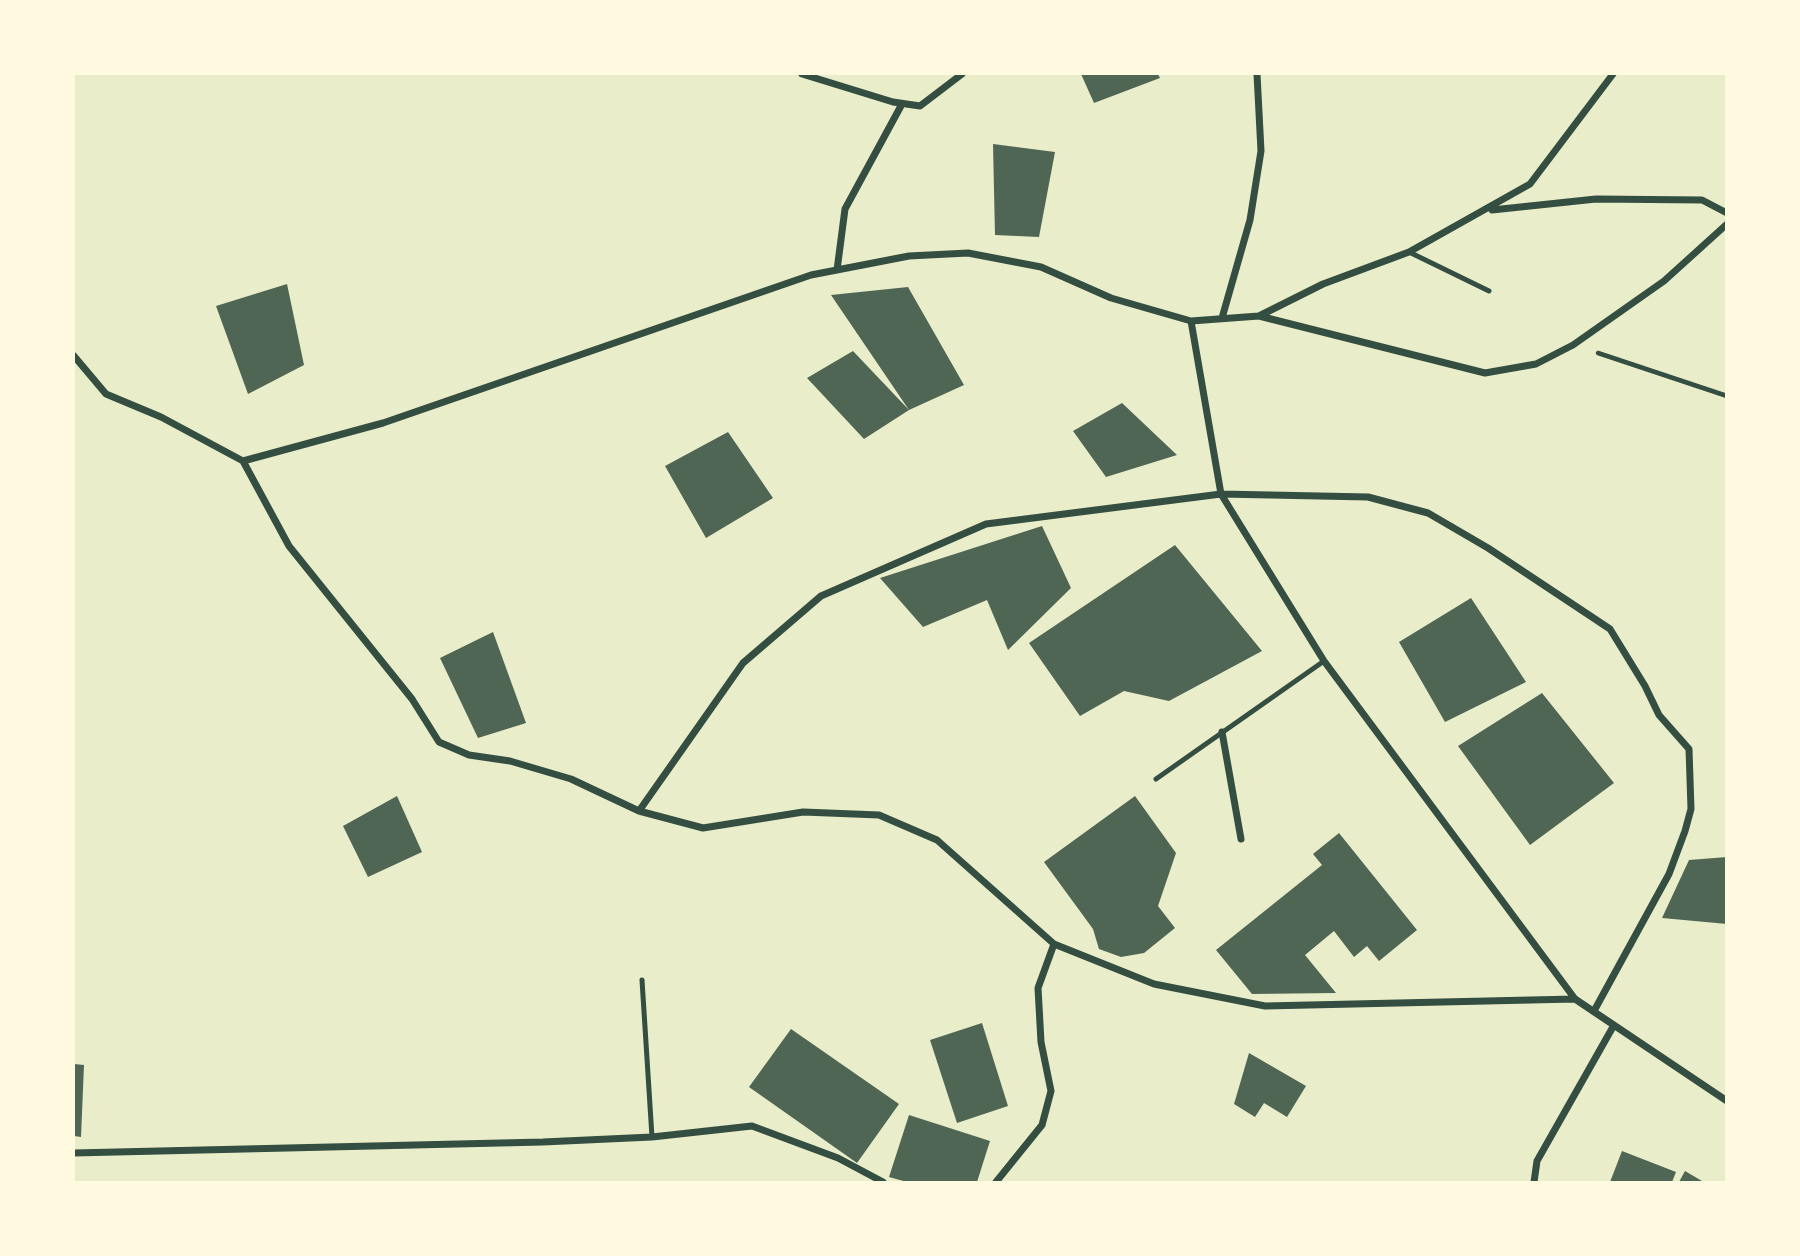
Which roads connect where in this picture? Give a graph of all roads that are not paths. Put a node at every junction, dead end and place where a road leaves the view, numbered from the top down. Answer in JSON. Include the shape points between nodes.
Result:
{"nodes":[{"id":1,"x":802,"y":74,"type":"edge"},
{"id":2,"x":962,"y":74,"type":"edge"},
{"id":3,"x":1258,"y":74,"type":"edge"},
{"id":4,"x":1613,"y":74,"type":"edge"},
{"id":5,"x":902,"y":104,"type":"junction"},
{"id":6,"x":1488,"y":210,"type":"junction"},
{"id":7,"x":1727,"y":213,"type":"edge"},
{"id":8,"x":1727,"y":223,"type":"edge"},
{"id":9,"x":1409,"y":252,"type":"junction"},
{"id":10,"x":837,"y":270,"type":"junction"},
{"id":11,"x":1489,"y":291,"type":"dead end"},
{"id":12,"x":1259,"y":316,"type":"junction"},
{"id":13,"x":1222,"y":318,"type":"junction"},
{"id":14,"x":1191,"y":321,"type":"junction"},
{"id":15,"x":74,"y":356,"type":"edge"},
{"id":16,"x":243,"y":461,"type":"junction"},
{"id":17,"x":1221,"y":494,"type":"junction"},
{"id":18,"x":1324,"y":661,"type":"junction"},
{"id":19,"x":1222,"y":732,"type":"junction"},
{"id":20,"x":1156,"y":779,"type":"dead end"},
{"id":21,"x":639,"y":811,"type":"junction"},
{"id":22,"x":1241,"y":839,"type":"dead end"},
{"id":23,"x":1054,"y":944,"type":"junction"},
{"id":24,"x":642,"y":980,"type":"dead end"},
{"id":25,"x":1575,"y":999,"type":"junction"},
{"id":26,"x":1594,"y":1011,"type":"junction"},
{"id":27,"x":1614,"y":1025,"type":"junction"},
{"id":28,"x":1727,"y":1101,"type":"edge"},
{"id":29,"x":652,"y":1137,"type":"junction"},
{"id":30,"x":74,"y":1153,"type":"edge"},
{"id":31,"x":883,"y":1182,"type":"edge"},
{"id":32,"x":996,"y":1182,"type":"edge"},
{"id":33,"x":1534,"y":1182,"type":"edge"}],
"edges":[{"from":1,"to":5,"type":"street"},
{"from":2,"to":5,"type":"street","via":[[920,107]]},
{"from":3,"to":13,"type":"street","via":[[1261,152],[1250,220]]},
{"from":4,"to":6,"type":"street","via":[[1530,184]]},
{"from":5,"to":10,"type":"street","via":[[845,209]]},
{"from":6,"to":7,"type":"street","via":[[1596,199],[1702,200]]},
{"from":6,"to":9,"type":"street"},
{"from":8,"to":12,"type":"street","via":[[1664,281],[1573,345],[1535,364],[1485,373]]},
{"from":9,"to":11,"type":"lane"},
{"from":9,"to":12,"type":"street","via":[[1323,284]]},
{"from":10,"to":14,"type":"street","via":[[909,256],[968,253],[1041,267],[1111,298]]},
{"from":10,"to":16,"type":"street","via":[[811,275],[383,423]]},
{"from":12,"to":13,"type":"street"},
{"from":13,"to":14,"type":"street"},
{"from":14,"to":17,"type":"street"},
{"from":15,"to":16,"type":"street","via":[[106,394],[161,416]]},
{"from":16,"to":21,"type":"street","via":[[289,546],[412,699],[439,742],[468,755],[510,761],[571,779]]},
{"from":17,"to":18,"type":"street"},
{"from":17,"to":21,"type":"street","via":[[986,524],[821,596],[743,663]]},
{"from":17,"to":26,"type":"street","via":[[1368,497],[1428,513],[1610,629],[1659,715],[1689,749],[1691,808],[1669,874]]},
{"from":18,"to":19,"type":"lane"},
{"from":18,"to":25,"type":"street"},
{"from":19,"to":20,"type":"lane"},
{"from":19,"to":22,"type":"street"},
{"from":21,"to":23,"type":"street","via":[[703,828],[803,813],[880,815],[937,840]]},
{"from":23,"to":25,"type":"street","via":[[1154,984],[1265,1006]]},
{"from":23,"to":32,"type":"street","via":[[1038,988],[1041,1042],[1051,1091],[1042,1125]]},
{"from":24,"to":29,"type":"lane"},
{"from":25,"to":26,"type":"street"},
{"from":26,"to":27,"type":"street"},
{"from":27,"to":28,"type":"street"},
{"from":27,"to":33,"type":"street","via":[[1537,1161]]},
{"from":29,"to":30,"type":"street"},
{"from":29,"to":31,"type":"street","via":[[752,1126],[838,1158]]}]}
